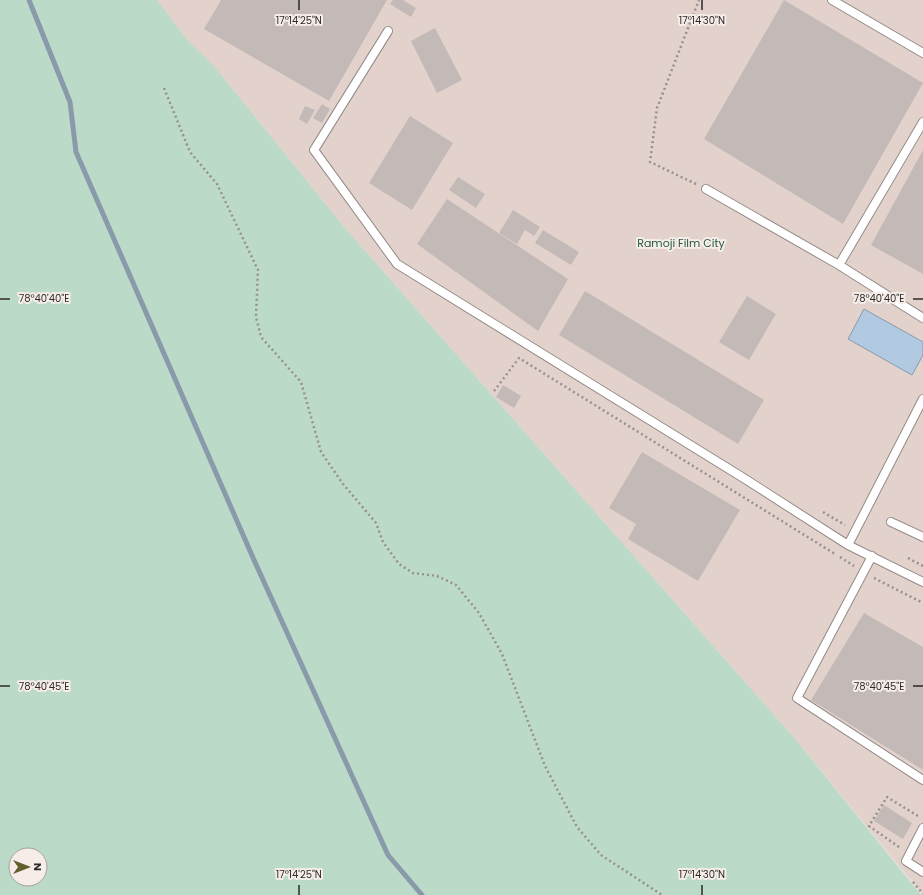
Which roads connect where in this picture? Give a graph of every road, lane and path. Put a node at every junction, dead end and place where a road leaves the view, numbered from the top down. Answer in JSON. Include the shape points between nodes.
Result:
{"nodes":[{"id":1,"x":699,"y":0,"type":"edge"},
{"id":2,"x":832,"y":0,"type":"edge"},
{"id":3,"x":388,"y":31,"type":"dead end"},
{"id":4,"x":923,"y":53,"type":"edge"},
{"id":5,"x":164,"y":88,"type":"dead end"},
{"id":6,"x":923,"y":122,"type":"edge"},
{"id":7,"x":706,"y":189,"type":"joint"},
{"id":8,"x":839,"y":265,"type":"junction"},
{"id":9,"x":923,"y":318,"type":"edge"},
{"id":10,"x":494,"y":391,"type":"dead end"},
{"id":11,"x":923,"y":399,"type":"edge"},
{"id":12,"x":891,"y":522,"type":"dead end"},
{"id":13,"x":923,"y":537,"type":"edge"},
{"id":14,"x":848,"y":545,"type":"junction"},
{"id":15,"x":872,"y":556,"type":"junction"},
{"id":16,"x":864,"y":572,"type":"junction"},
{"id":17,"x":923,"y":582,"type":"edge"},
{"id":18,"x":923,"y":603,"type":"edge"},
{"id":19,"x":923,"y":780,"type":"edge"},
{"id":20,"x":914,"y":822,"type":"dead end"},
{"id":21,"x":923,"y":828,"type":"edge"},
{"id":22,"x":904,"y":841,"type":"dead end"},
{"id":23,"x":923,"y":872,"type":"edge"},
{"id":24,"x":662,"y":895,"type":"edge"}],
"edges":[{"from":1,"to":7,"type":"path","via":[[657,108],[650,162]]},
{"from":2,"to":4,"type":"lane"},
{"from":3,"to":14,"type":"lane","via":[[314,150],[397,264]]},
{"from":5,"to":24,"type":"path","via":[[190,152],[217,184],[258,270],[256,317],[261,337],[301,382],[321,452],[343,484],[376,523],[383,542],[399,564],[413,573],[437,576],[456,585],[479,612],[502,654],[545,766],[577,827],[601,855]]},
{"from":6,"to":8,"type":"lane"},
{"from":7,"to":8,"type":"lane"},
{"from":8,"to":9,"type":"lane"},
{"from":10,"to":16,"type":"path","via":[[519,358]]},
{"from":11,"to":14,"type":"lane"},
{"from":12,"to":13,"type":"lane"},
{"from":14,"to":15,"type":"lane"},
{"from":15,"to":16,"type":"lane"},
{"from":15,"to":17,"type":"lane"},
{"from":16,"to":18,"type":"path","via":[[886,586]]},
{"from":16,"to":19,"type":"lane","via":[[797,698]]},
{"from":20,"to":22,"type":"path","via":[[918,816],[887,797],[869,826],[900,847]]},
{"from":21,"to":23,"type":"lane","via":[[906,861]]}]}
